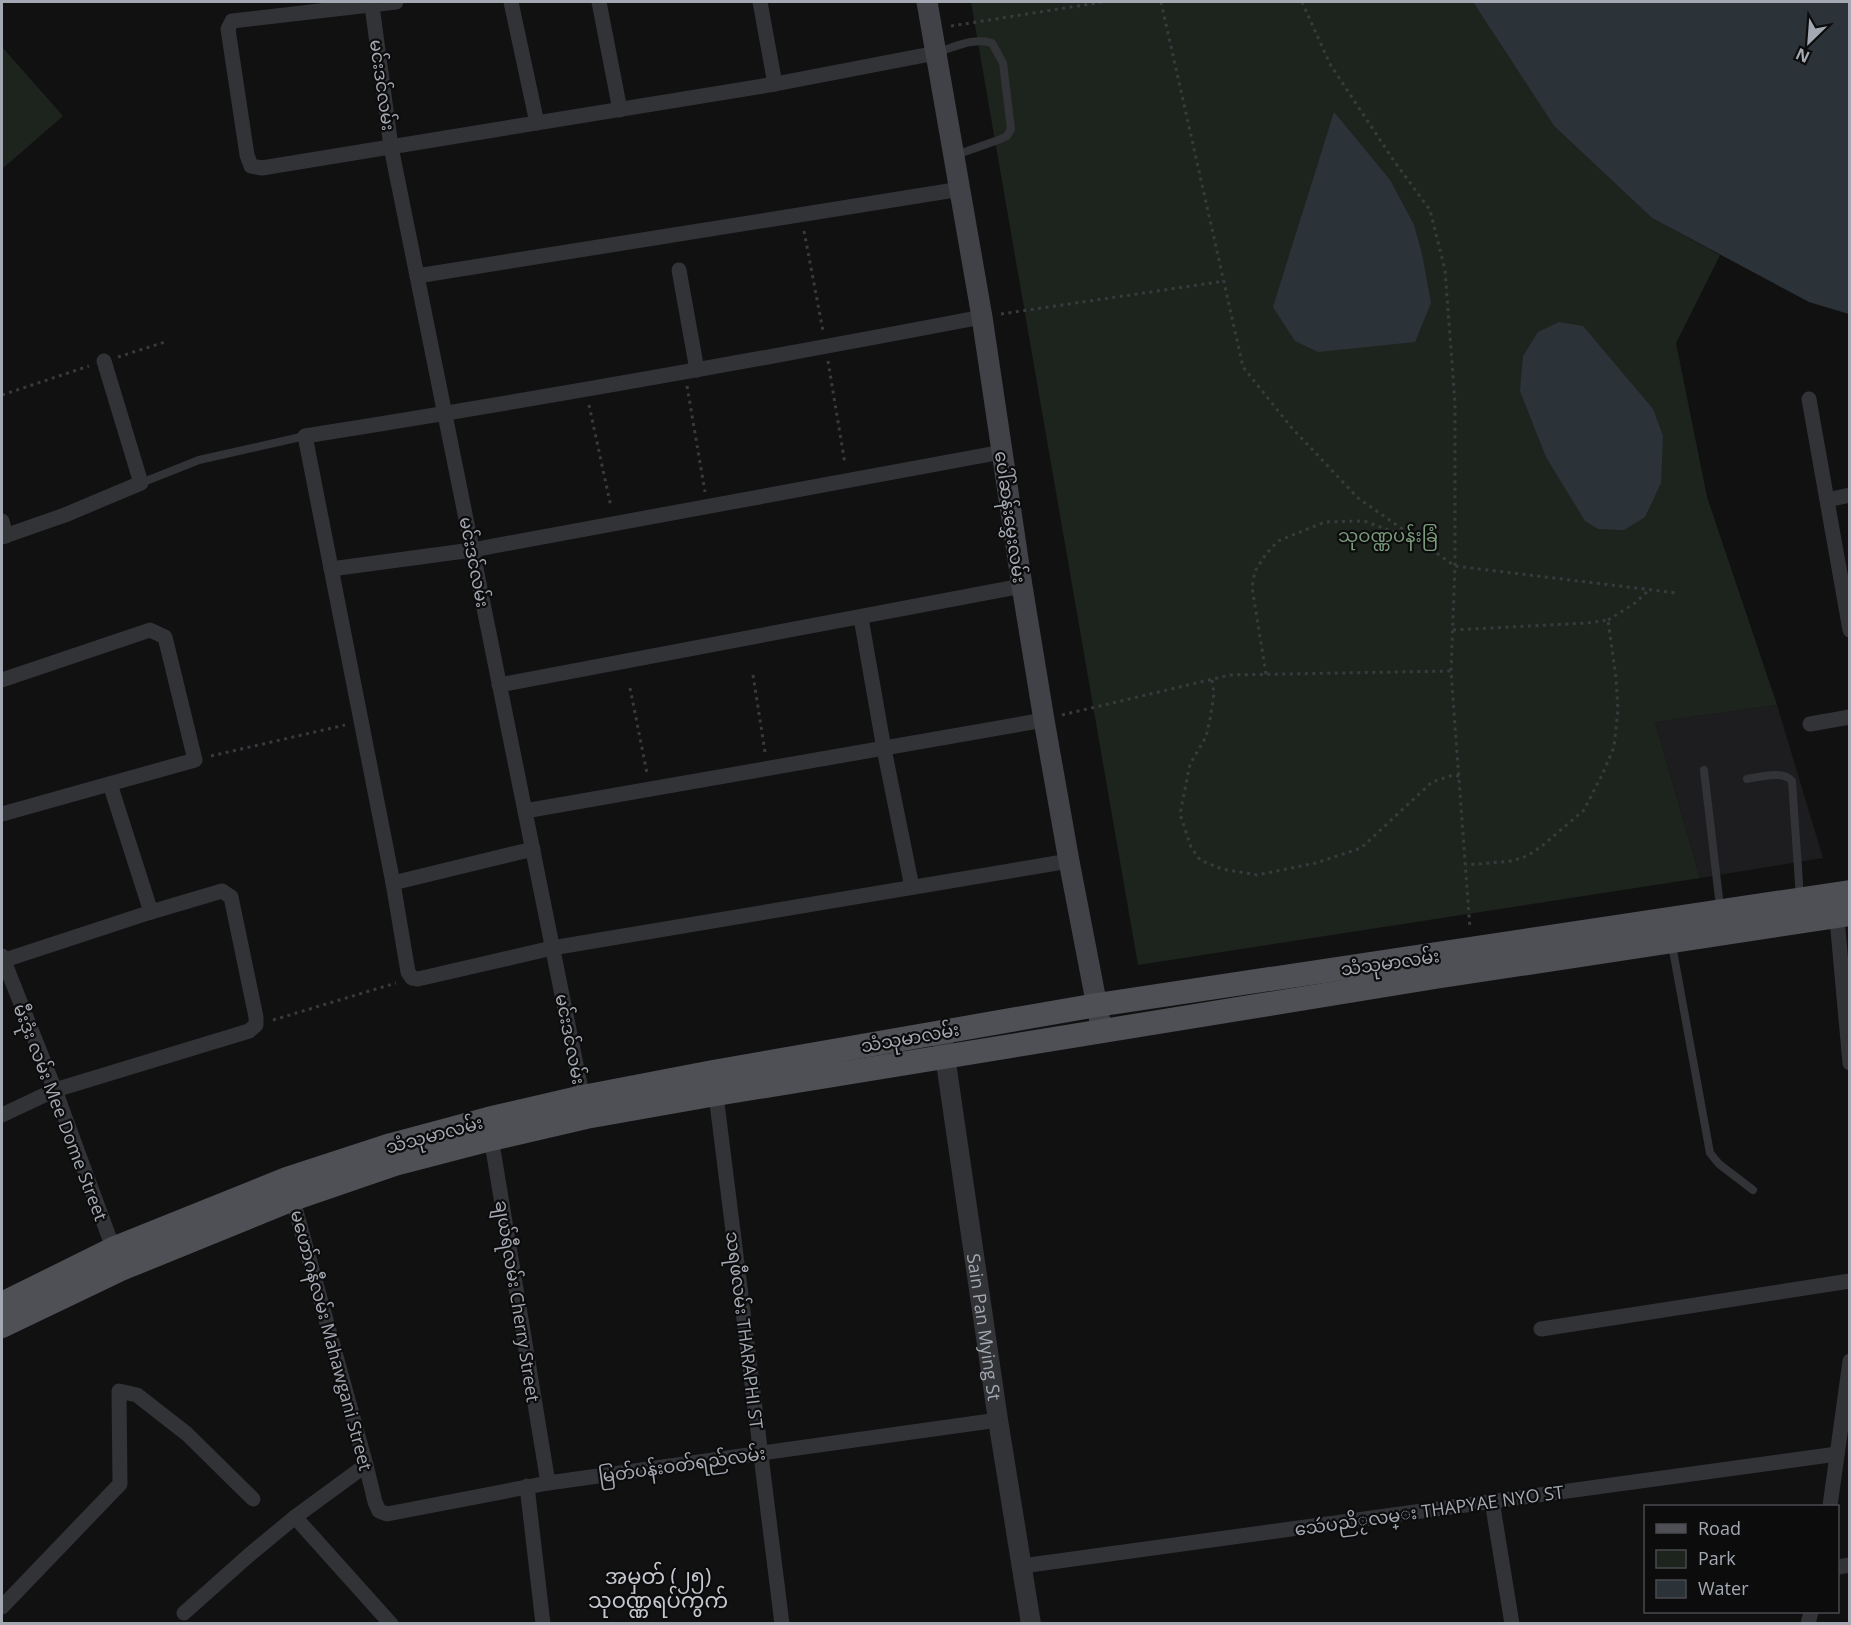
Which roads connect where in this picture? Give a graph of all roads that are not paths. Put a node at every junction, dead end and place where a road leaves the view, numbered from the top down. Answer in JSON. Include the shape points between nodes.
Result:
{"nodes":[{"id":1,"x":391,"y":2,"type":"edge"},
{"id":2,"x":511,"y":2,"type":"edge"},
{"id":3,"x":599,"y":2,"type":"edge"},
{"id":4,"x":760,"y":2,"type":"edge"},
{"id":5,"x":927,"y":2,"type":"edge"},
{"id":6,"x":372,"y":6,"type":"junction"},
{"id":7,"x":936,"y":53,"type":"junction"},
{"id":8,"x":775,"y":84,"type":"junction"},
{"id":9,"x":620,"y":110,"type":"junction"},
{"id":10,"x":537,"y":123,"type":"junction"},
{"id":11,"x":391,"y":147,"type":"junction"},
{"id":12,"x":955,"y":155,"type":"junction"},
{"id":13,"x":961,"y":189,"type":"junction"},
{"id":14,"x":679,"y":270,"type":"dead end"},
{"id":15,"x":417,"y":276,"type":"junction"},
{"id":16,"x":982,"y":317,"type":"junction"},
{"id":17,"x":104,"y":361,"type":"road end"},
{"id":18,"x":691,"y":371,"type":"junction"},
{"id":19,"x":1809,"y":399,"type":"dead end"},
{"id":20,"x":445,"y":414,"type":"junction"},
{"id":21,"x":305,"y":436,"type":"junction"},
{"id":22,"x":1002,"y":452,"type":"junction"},
{"id":23,"x":141,"y":483,"type":"junction"},
{"id":24,"x":1850,"y":495,"type":"edge"},
{"id":25,"x":1827,"y":500,"type":"junction"},
{"id":26,"x":3,"y":532,"type":"edge"},
{"id":27,"x":472,"y":550,"type":"junction"},
{"id":28,"x":332,"y":569,"type":"junction"},
{"id":29,"x":1022,"y":586,"type":"junction"},
{"id":30,"x":861,"y":618,"type":"junction"},
{"id":31,"x":1850,"y":630,"type":"edge"},
{"id":32,"x":2,"y":680,"type":"edge"},
{"id":33,"x":499,"y":685,"type":"junction"},
{"id":34,"x":1850,"y":717,"type":"edge"},
{"id":35,"x":1044,"y":720,"type":"junction"},
{"id":36,"x":1810,"y":724,"type":"dead end"},
{"id":37,"x":884,"y":749,"type":"junction"},
{"id":38,"x":1704,"y":770,"type":"dead end"},
{"id":39,"x":1747,"y":779,"type":"dead end"},
{"id":40,"x":110,"y":784,"type":"junction"},
{"id":41,"x":525,"y":811,"type":"junction"},
{"id":42,"x":2,"y":814,"type":"edge"},
{"id":43,"x":533,"y":849,"type":"junction"},
{"id":44,"x":1069,"y":861,"type":"junction"},
{"id":45,"x":393,"y":884,"type":"junction"},
{"id":46,"x":912,"y":887,"type":"junction"},
{"id":47,"x":1800,"y":899,"type":"junction"},
{"id":48,"x":1842,"y":904,"type":"edge"},
{"id":49,"x":152,"y":912,"type":"junction"},
{"id":50,"x":1720,"y":912,"type":"junction"},
{"id":51,"x":1671,"y":941,"type":"junction"},
{"id":52,"x":552,"y":948,"type":"junction"},
{"id":53,"x":2,"y":959,"type":"edge"},
{"id":54,"x":1097,"y":1005,"type":"junction"},
{"id":55,"x":941,"y":1031,"type":"junction"},
{"id":56,"x":1102,"y":1032,"type":"junction"},
{"id":57,"x":946,"y":1057,"type":"junction"},
{"id":58,"x":1850,"y":1063,"type":"edge"},
{"id":59,"x":714,"y":1083,"type":"junction"},
{"id":60,"x":55,"y":1090,"type":"junction"},
{"id":61,"x":584,"y":1107,"type":"junction"},
{"id":62,"x":2,"y":1115,"type":"edge"},
{"id":63,"x":490,"y":1129,"type":"junction"},
{"id":64,"x":290,"y":1189,"type":"junction"},
{"id":65,"x":1753,"y":1190,"type":"dead end"},
{"id":66,"x":117,"y":1259,"type":"junction"},
{"id":67,"x":1850,"y":1281,"type":"edge"},
{"id":68,"x":2,"y":1304,"type":"edge"},
{"id":69,"x":2,"y":1326,"type":"edge"},
{"id":70,"x":1541,"y":1329,"type":"dead end"},
{"id":71,"x":1850,"y":1361,"type":"edge"},
{"id":72,"x":998,"y":1420,"type":"junction"},
{"id":73,"x":761,"y":1453,"type":"junction"},
{"id":74,"x":1837,"y":1454,"type":"junction"},
{"id":75,"x":366,"y":1465,"type":"junction"},
{"id":76,"x":548,"y":1483,"type":"junction"},
{"id":77,"x":527,"y":1486,"type":"junction"},
{"id":78,"x":253,"y":1499,"type":"dead end"},
{"id":79,"x":1492,"y":1501,"type":"junction"},
{"id":80,"x":375,"y":1502,"type":"joint"},
{"id":81,"x":1830,"y":1505,"type":"edge"},
{"id":82,"x":296,"y":1517,"type":"junction"},
{"id":83,"x":1022,"y":1566,"type":"junction"},
{"id":84,"x":2,"y":1607,"type":"edge"},
{"id":85,"x":184,"y":1613,"type":"dead end"},
{"id":86,"x":391,"y":1623,"type":"edge"},
{"id":87,"x":543,"y":1623,"type":"edge"},
{"id":88,"x":782,"y":1623,"type":"edge"},
{"id":89,"x":1031,"y":1623,"type":"edge"},
{"id":90,"x":1512,"y":1623,"type":"edge"}],
"edges":[{"from":1,"to":6,"type":"street"},
{"from":2,"to":10,"type":"street"},
{"from":3,"to":9,"type":"street"},
{"from":4,"to":8,"type":"street"},
{"from":5,"to":7,"type":"main road","name":"ပေါ်ဆန်းမွှေးလမ်း"},
{"from":6,"to":11,"type":"street","name":"မင်းဒင်လမ်း"},
{"from":6,"to":11,"type":"street","via":[[238,20],[232,21],[228,29],[251,166],[262,168]]},
{"from":7,"to":8,"type":"street"},
{"from":7,"to":12,"type":"main road","name":"ပေါ်ဆန်းမွှေးလမ်း"},
{"from":7,"to":12,"type":"lane","via":[[972,41],[986,41],[992,43],[1003,63],[1011,129],[1001,140]]},
{"from":8,"to":9,"type":"street"},
{"from":9,"to":10,"type":"street"},
{"from":10,"to":11,"type":"street"},
{"from":11,"to":15,"type":"street","name":"မင်းဒင်လမ်း"},
{"from":12,"to":13,"type":"main road","name":"ပေါ်ဆန်းမွှေးလမ်း"},
{"from":13,"to":15,"type":"street"},
{"from":13,"to":16,"type":"main road","name":"ပေါ်ဆန်းမွှေးလမ်း"},
{"from":14,"to":18,"type":"street"},
{"from":15,"to":20,"type":"street","name":"မင်းဒင်လမ်း"},
{"from":16,"to":18,"type":"street"},
{"from":16,"to":22,"type":"main road","name":"ပေါ်ဆန်းမွှေးလမ်း"},
{"from":17,"to":23,"type":"street"},
{"from":18,"to":20,"type":"street"},
{"from":19,"to":25,"type":"street"},
{"from":20,"to":21,"type":"street"},
{"from":20,"to":27,"type":"street","name":"မင်းဒင်လမ်း"},
{"from":21,"to":23,"type":"lane","via":[[200,460]]},
{"from":21,"to":28,"type":"street"},
{"from":22,"to":27,"type":"street"},
{"from":22,"to":29,"type":"main road","name":"ပေါ်ဆန်းမွှေးလမ်း"},
{"from":23,"to":26,"type":"street","via":[[65,515]]},
{"from":24,"to":25,"type":"street"},
{"from":25,"to":31,"type":"street"},
{"from":27,"to":28,"type":"street"},
{"from":27,"to":33,"type":"street","name":"မင်းဒင်လမ်း"},
{"from":28,"to":45,"type":"street"},
{"from":29,"to":30,"type":"street"},
{"from":29,"to":35,"type":"main road","name":"ပေါ်ဆန်းမွှေးလမ်း"},
{"from":30,"to":33,"type":"street"},
{"from":30,"to":37,"type":"street"},
{"from":32,"to":40,"type":"street","via":[[150,630],[165,637],[195,760]]},
{"from":33,"to":41,"type":"street","name":"မင်းဒင်လမ်း"},
{"from":34,"to":36,"type":"street"},
{"from":35,"to":37,"type":"street"},
{"from":35,"to":44,"type":"main road","name":"ပေါ်ဆန်းမွှေးလမ်း"},
{"from":37,"to":41,"type":"street"},
{"from":37,"to":46,"type":"street"},
{"from":38,"to":50,"type":"lane"},
{"from":39,"to":47,"type":"lane","via":[[1783,775],[1792,781]]},
{"from":40,"to":42,"type":"street"},
{"from":40,"to":49,"type":"street"},
{"from":41,"to":43,"type":"street","name":"မင်းဒင်လမ်း"},
{"from":43,"to":45,"type":"street"},
{"from":43,"to":52,"type":"street","name":"မင်းဒင်လမ်း"},
{"from":44,"to":46,"type":"street"},
{"from":44,"to":54,"type":"main road","name":"ပေါ်ဆန်းမွှေးလမ်း"},
{"from":45,"to":52,"type":"street","via":[[412,978]]},
{"from":46,"to":52,"type":"street"},
{"from":47,"to":48,"type":"main road","name":"သံသုမာလမ်း"},
{"from":47,"to":50,"type":"main road","name":"သံသုမာလမ်း"},
{"from":48,"to":51,"type":"main road","name":"သံသုမာလမ်း"},
{"from":48,"to":58,"type":"street"},
{"from":49,"to":53,"type":"street"},
{"from":49,"to":60,"type":"street","via":[[222,891],[231,897],[256,1025],[249,1031]]},
{"from":50,"to":54,"type":"main road","name":"သံသုမာလမ်း"},
{"from":51,"to":56,"type":"main road","name":"သံသုမာလမ်း"},
{"from":51,"to":65,"type":"lane","via":[[1710,1153]]},
{"from":52,"to":61,"type":"street","name":"မင်းဒင်လမ်း"},
{"from":53,"to":60,"type":"street","name":"မီးဒုံး လမ်း Mee Dome Street"},
{"from":54,"to":55,"type":"main road","name":"သံသုမာလမ်း"},
{"from":54,"to":56,"type":"main road","name":"ပေါ်ဆန်းမွှေးလမ်း"},
{"from":55,"to":57,"type":"street","name":"Sain Pan Mying St"},
{"from":55,"to":59,"type":"main road","name":"သံသုမာလမ်း"},
{"from":56,"to":57,"type":"main road","name":"သံသုမာလမ်း"},
{"from":57,"to":59,"type":"main road","name":"သံသုမာလမ်း"},
{"from":57,"to":72,"type":"street","name":"Sain Pan Mying St"},
{"from":59,"to":61,"type":"main road","name":"သံသုမာလမ်း"},
{"from":59,"to":73,"type":"street","name":"သရဖီလမ်း THARAPHI ST"},
{"from":60,"to":62,"type":"street"},
{"from":60,"to":66,"type":"street","name":"မီးဒုံး လမ်း Mee Dome Street"},
{"from":61,"to":63,"type":"main road","name":"သံသုမာလမ်း"},
{"from":63,"to":64,"type":"main road","name":"သံသုမာလမ်း","via":[[395,1164]]},
{"from":63,"to":76,"type":"street","name":"ချယ်ရီလမ်း Cherry Street"},
{"from":64,"to":66,"type":"main road","name":"သံသုမာလမ်း"},
{"from":64,"to":75,"type":"street","name":"မဟော်ဂနီလမ်း Mahawgani Street"},
{"from":66,"to":68,"type":"main road","name":"သံသုမာလမ်း"},
{"from":66,"to":69,"type":"main road","name":"သံသုမာလမ်း"},
{"from":67,"to":70,"type":"street"},
{"from":71,"to":74,"type":"street"},
{"from":72,"to":73,"type":"street","name":"မြတ်ပန်းဝတ်ရည်လမ်း"},
{"from":72,"to":83,"type":"street","name":"Sain Pan Mying St"},
{"from":73,"to":76,"type":"street","name":"မြတ်ပန်းဝတ်ရည်လမ်း"},
{"from":73,"to":88,"type":"street","name":"သရဖီလမ်း THARAPHI ST"},
{"from":74,"to":79,"type":"street","name":"သေဴပညိႂလမ္း THAPYAE NYO ST"},
{"from":74,"to":81,"type":"street"},
{"from":75,"to":80,"type":"street","name":"မဟော်ဂနီလမ်း Mahawgani Street"},
{"from":75,"to":82,"type":"street"},
{"from":76,"to":77,"type":"street","name":"မြတ်ပန်းဝတ်ရည်လမ်း"},
{"from":77,"to":80,"type":"street","name":"မြတ်ပန်းဝတ်ရည်လမ်း","via":[[387,1514],[379,1511]]},
{"from":77,"to":87,"type":"street"},
{"from":78,"to":84,"type":"street","via":[[187,1434],[137,1395],[119,1391],[120,1484]]},
{"from":79,"to":83,"type":"street","name":"သေဴပညိႂလမ္း THAPYAE NYO ST"},
{"from":79,"to":90,"type":"street"},
{"from":82,"to":85,"type":"street"},
{"from":82,"to":86,"type":"street"},
{"from":83,"to":89,"type":"street","name":"Sain Pan Mying St"}]}
